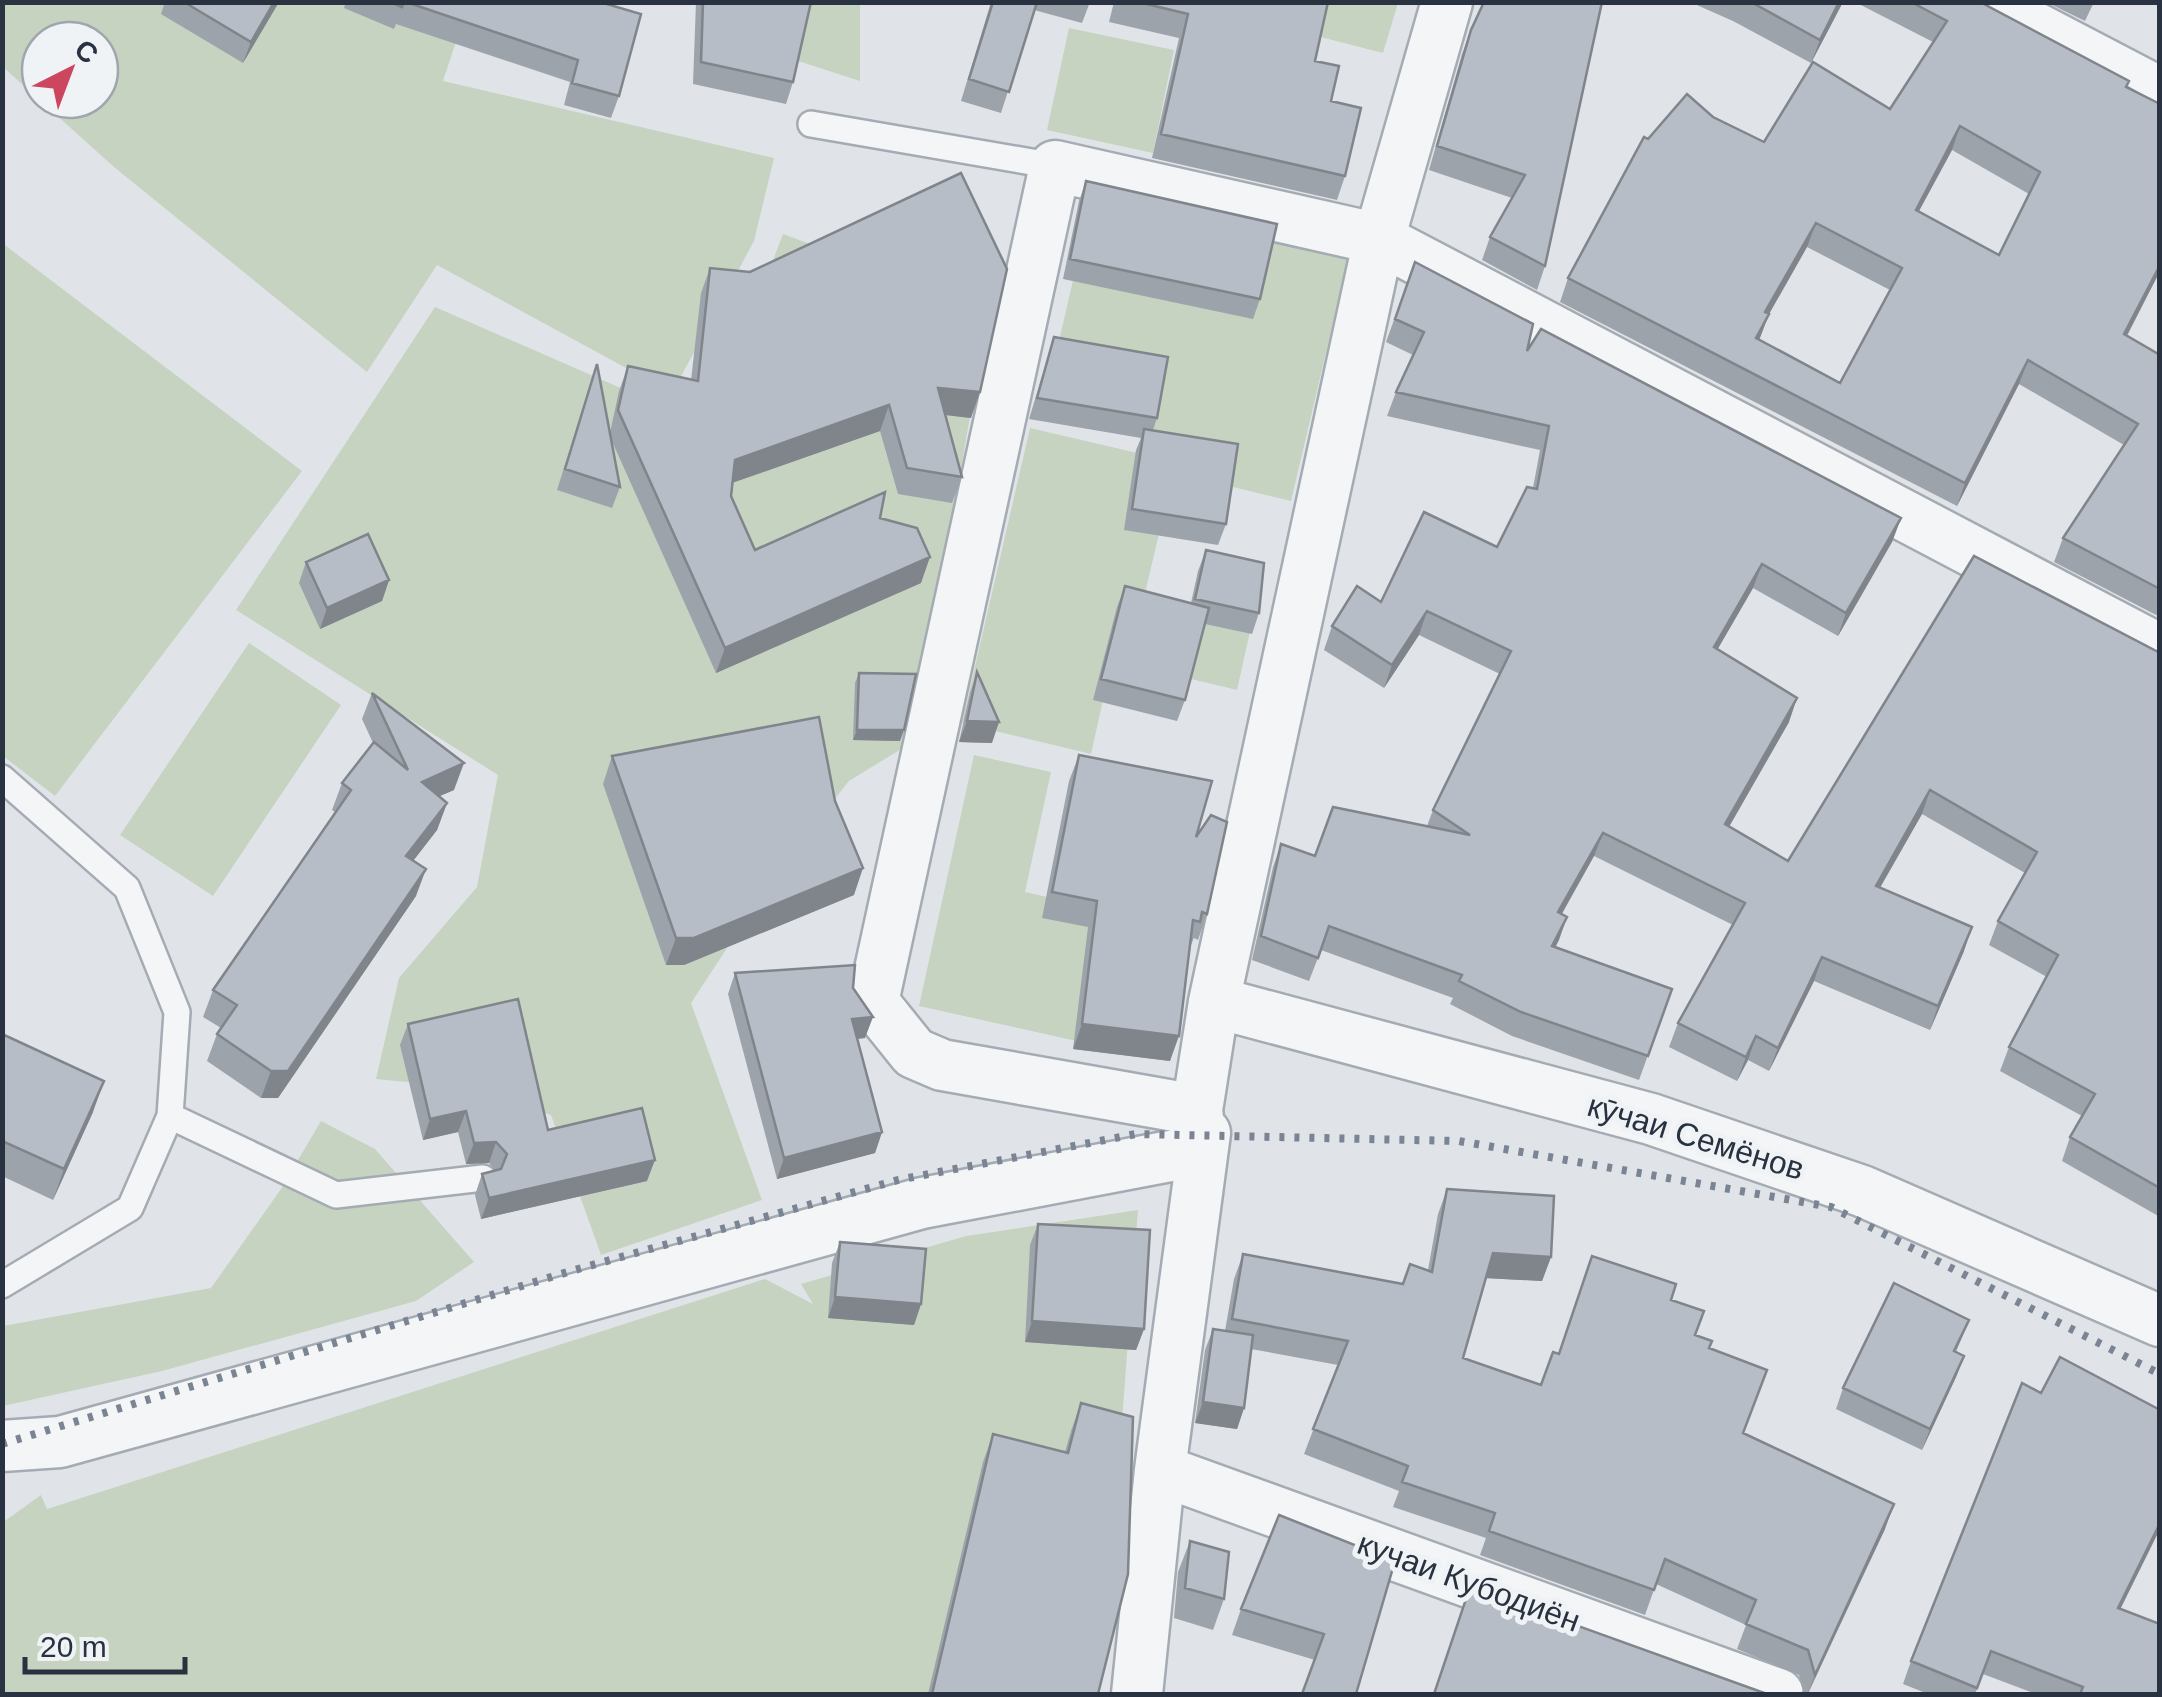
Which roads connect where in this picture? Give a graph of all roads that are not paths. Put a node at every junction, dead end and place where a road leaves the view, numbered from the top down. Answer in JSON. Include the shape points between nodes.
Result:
{"nodes":[{"id":1,"x":1446,"y":2,"type":"edge"},
{"id":2,"x":1986,"y":2,"type":"edge"},
{"id":3,"x":2160,"y":94,"type":"edge"},
{"id":4,"x":811,"y":124,"type":"dead end"},
{"id":5,"x":1055,"y":166,"type":"junction"},
{"id":6,"x":1380,"y":239,"type":"junction"},
{"id":7,"x":2160,"y":650,"type":"edge"},
{"id":8,"x":2,"y":778,"type":"edge"},
{"id":9,"x":1214,"y":1002,"type":"junction"},
{"id":10,"x":170,"y":1116,"type":"junction"},
{"id":11,"x":1200,"y":1130,"type":"junction"},
{"id":12,"x":483,"y":1178,"type":"edge"},
{"id":13,"x":2,"y":1284,"type":"edge"},
{"id":14,"x":2160,"y":1321,"type":"edge"},
{"id":15,"x":2,"y":1446,"type":"edge"},
{"id":16,"x":1160,"y":1470,"type":"junction"},
{"id":17,"x":1137,"y":1694,"type":"edge"},
{"id":18,"x":1778,"y":1694,"type":"edge"}],
"edges":[{"from":1,"to":6,"type":"street"},
{"from":2,"to":3,"type":"street"},
{"from":4,"to":5,"type":"lane"},
{"from":5,"to":6,"type":"street"},
{"from":5,"to":11,"type":"street","via":[[873,1002],[914,1053],[942,1065]]},
{"from":6,"to":7,"type":"street"},
{"from":6,"to":9,"type":"street"},
{"from":8,"to":10,"type":"lane","via":[[126,888],[177,1012]]},
{"from":9,"to":11,"type":"street"},
{"from":9,"to":14,"type":"street","name":"кӯчаи Семёнов","via":[[1669,1125],[1862,1190]]},
{"from":10,"to":12,"type":"lane","via":[[336,1195]]},
{"from":10,"to":13,"type":"lane","via":[[130,1208]]},
{"from":11,"to":15,"type":"street","via":[[60,1442]]},
{"from":11,"to":16,"type":"street","via":[[1205,1133]]},
{"from":16,"to":17,"type":"street"},
{"from":16,"to":18,"type":"street","name":"кучаи Кубодиён"}]}
